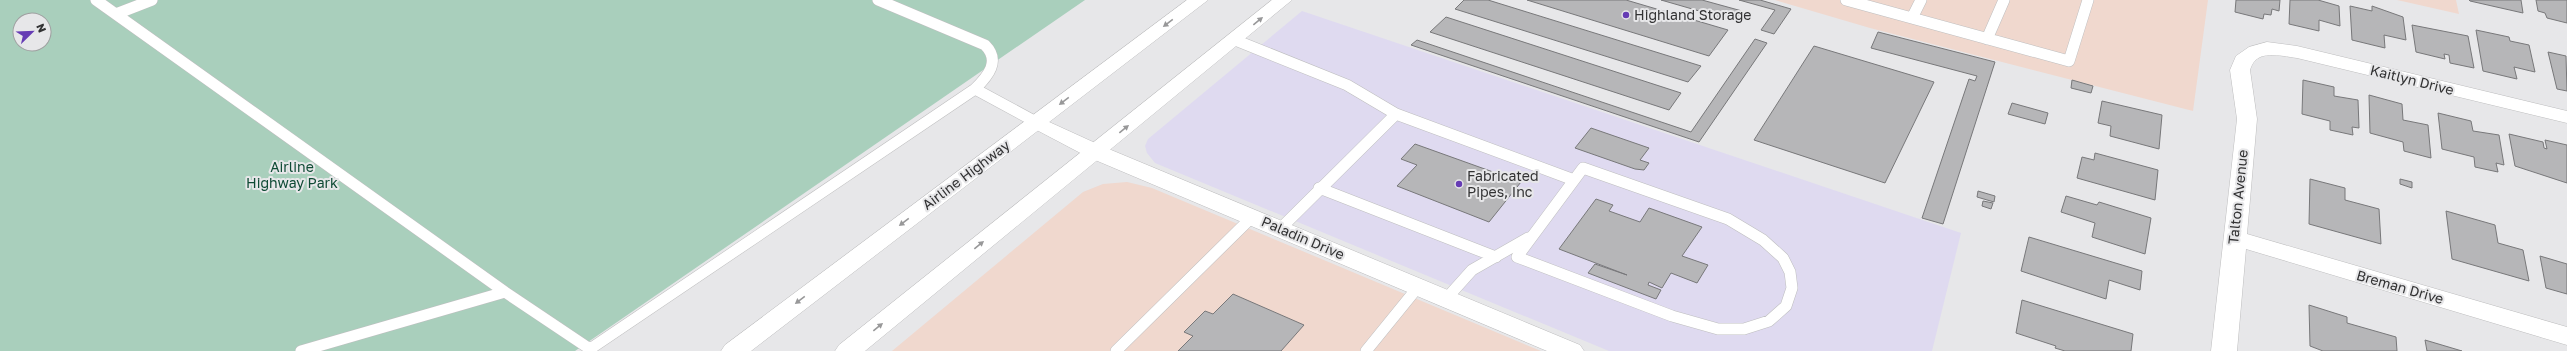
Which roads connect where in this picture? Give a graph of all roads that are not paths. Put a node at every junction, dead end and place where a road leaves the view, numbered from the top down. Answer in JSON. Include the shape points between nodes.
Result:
{"nodes":[{"id":1,"x":96,"y":0,"type":"edge"},
{"id":2,"x":152,"y":0,"type":"edge"},
{"id":3,"x":878,"y":0,"type":"edge"},
{"id":4,"x":1199,"y":0,"type":"edge"},
{"id":5,"x":1283,"y":0,"type":"edge"},
{"id":6,"x":1846,"y":0,"type":"edge"},
{"id":7,"x":1921,"y":0,"type":"edge"},
{"id":8,"x":2004,"y":0,"type":"edge"},
{"id":9,"x":2088,"y":0,"type":"edge"},
{"id":10,"x":116,"y":14,"type":"junction"},
{"id":11,"x":1912,"y":18,"type":"junction"},
{"id":12,"x":1987,"y":39,"type":"junction"},
{"id":13,"x":1234,"y":40,"type":"junction"},
{"id":14,"x":2256,"y":50,"type":"joint"},
{"id":15,"x":975,"y":89,"type":"junction"},
{"id":16,"x":1396,"y":114,"type":"junction"},
{"id":17,"x":2567,"y":117,"type":"edge"},
{"id":18,"x":1036,"y":122,"type":"junction"},
{"id":19,"x":1096,"y":152,"type":"junction"},
{"id":20,"x":1574,"y":180,"type":"junction"},
{"id":21,"x":1319,"y":188,"type":"junction"},
{"id":22,"x":1252,"y":217,"type":"junction"},
{"id":23,"x":1280,"y":229,"type":"junction"},
{"id":24,"x":1533,"y":236,"type":"junction"},
{"id":25,"x":2234,"y":238,"type":"junction"},
{"id":26,"x":1496,"y":257,"type":"junction"},
{"id":27,"x":1418,"y":287,"type":"junction"},
{"id":28,"x":505,"y":292,"type":"junction"},
{"id":29,"x":1446,"y":298,"type":"junction"},
{"id":30,"x":2567,"y":336,"type":"edge"},
{"id":31,"x":588,"y":350,"type":"edge"},
{"id":32,"x":1566,"y":350,"type":"edge"},
{"id":33,"x":301,"y":351,"type":"edge"},
{"id":34,"x":734,"y":351,"type":"edge"},
{"id":35,"x":848,"y":351,"type":"edge"},
{"id":36,"x":1116,"y":351,"type":"edge"},
{"id":37,"x":1366,"y":351,"type":"edge"},
{"id":38,"x":2224,"y":351,"type":"edge"}],
"edges":[{"from":1,"to":10,"type":"lane"},
{"from":2,"to":10,"type":"lane"},
{"from":3,"to":15,"type":"lane","via":[[976,40],[990,49],[993,55],[991,70]]},
{"from":4,"to":18,"type":"main road","name":"Airline Highway","one_way":true},
{"from":13,"to":5,"type":"main road","one_way":true},
{"from":6,"to":11,"type":"lane"},
{"from":7,"to":11,"type":"lane"},
{"from":8,"to":12,"type":"lane"},
{"from":9,"to":12,"type":"lane","via":[[2069,61]]},
{"from":10,"to":28,"type":"lane"},
{"from":11,"to":12,"type":"lane"},
{"from":13,"to":16,"type":"lane","via":[[1347,85]]},
{"from":19,"to":13,"type":"main road","one_way":true},
{"from":14,"to":17,"type":"main road","name":"Kaitlyn Drive","via":[[2267,48],[2297,52]]},
{"from":14,"to":25,"type":"main road","name":"Talton Avenue","via":[[2243,60],[2240,70],[2247,119]]},
{"from":15,"to":18,"type":"lane"},
{"from":15,"to":31,"type":"lane"},
{"from":16,"to":20,"type":"lane"},
{"from":16,"to":21,"type":"lane"},
{"from":18,"to":19,"type":"main road","name":"Paladin Drive"},
{"from":18,"to":34,"type":"main road","name":"Airline Highway","one_way":true},
{"from":19,"to":22,"type":"main road","name":"Paladin Drive"},
{"from":35,"to":19,"type":"main road","one_way":true},
{"from":20,"to":24,"type":"lane"},
{"from":20,"to":24,"type":"lane","via":[[1583,168],[1745,227],[1783,258],[1790,272],[1792,288],[1786,306],[1770,321],[1744,329],[1718,329],[1672,316],[1517,257]]},
{"from":21,"to":23,"type":"lane"},
{"from":21,"to":26,"type":"lane"},
{"from":22,"to":23,"type":"main road","name":"Paladin Drive"},
{"from":22,"to":36,"type":"lane"},
{"from":23,"to":27,"type":"main road","name":"Paladin Drive"},
{"from":24,"to":26,"type":"lane"},
{"from":25,"to":30,"type":"main road","name":"Breman Drive"},
{"from":25,"to":38,"type":"main road","name":"Talton Avenue"},
{"from":26,"to":29,"type":"lane","via":[[1472,270]]},
{"from":27,"to":29,"type":"main road","name":"Paladin Drive"},
{"from":27,"to":37,"type":"lane"},
{"from":28,"to":31,"type":"lane"},
{"from":28,"to":33,"type":"lane"},
{"from":29,"to":32,"type":"main road","name":"Paladin Drive"}]}
